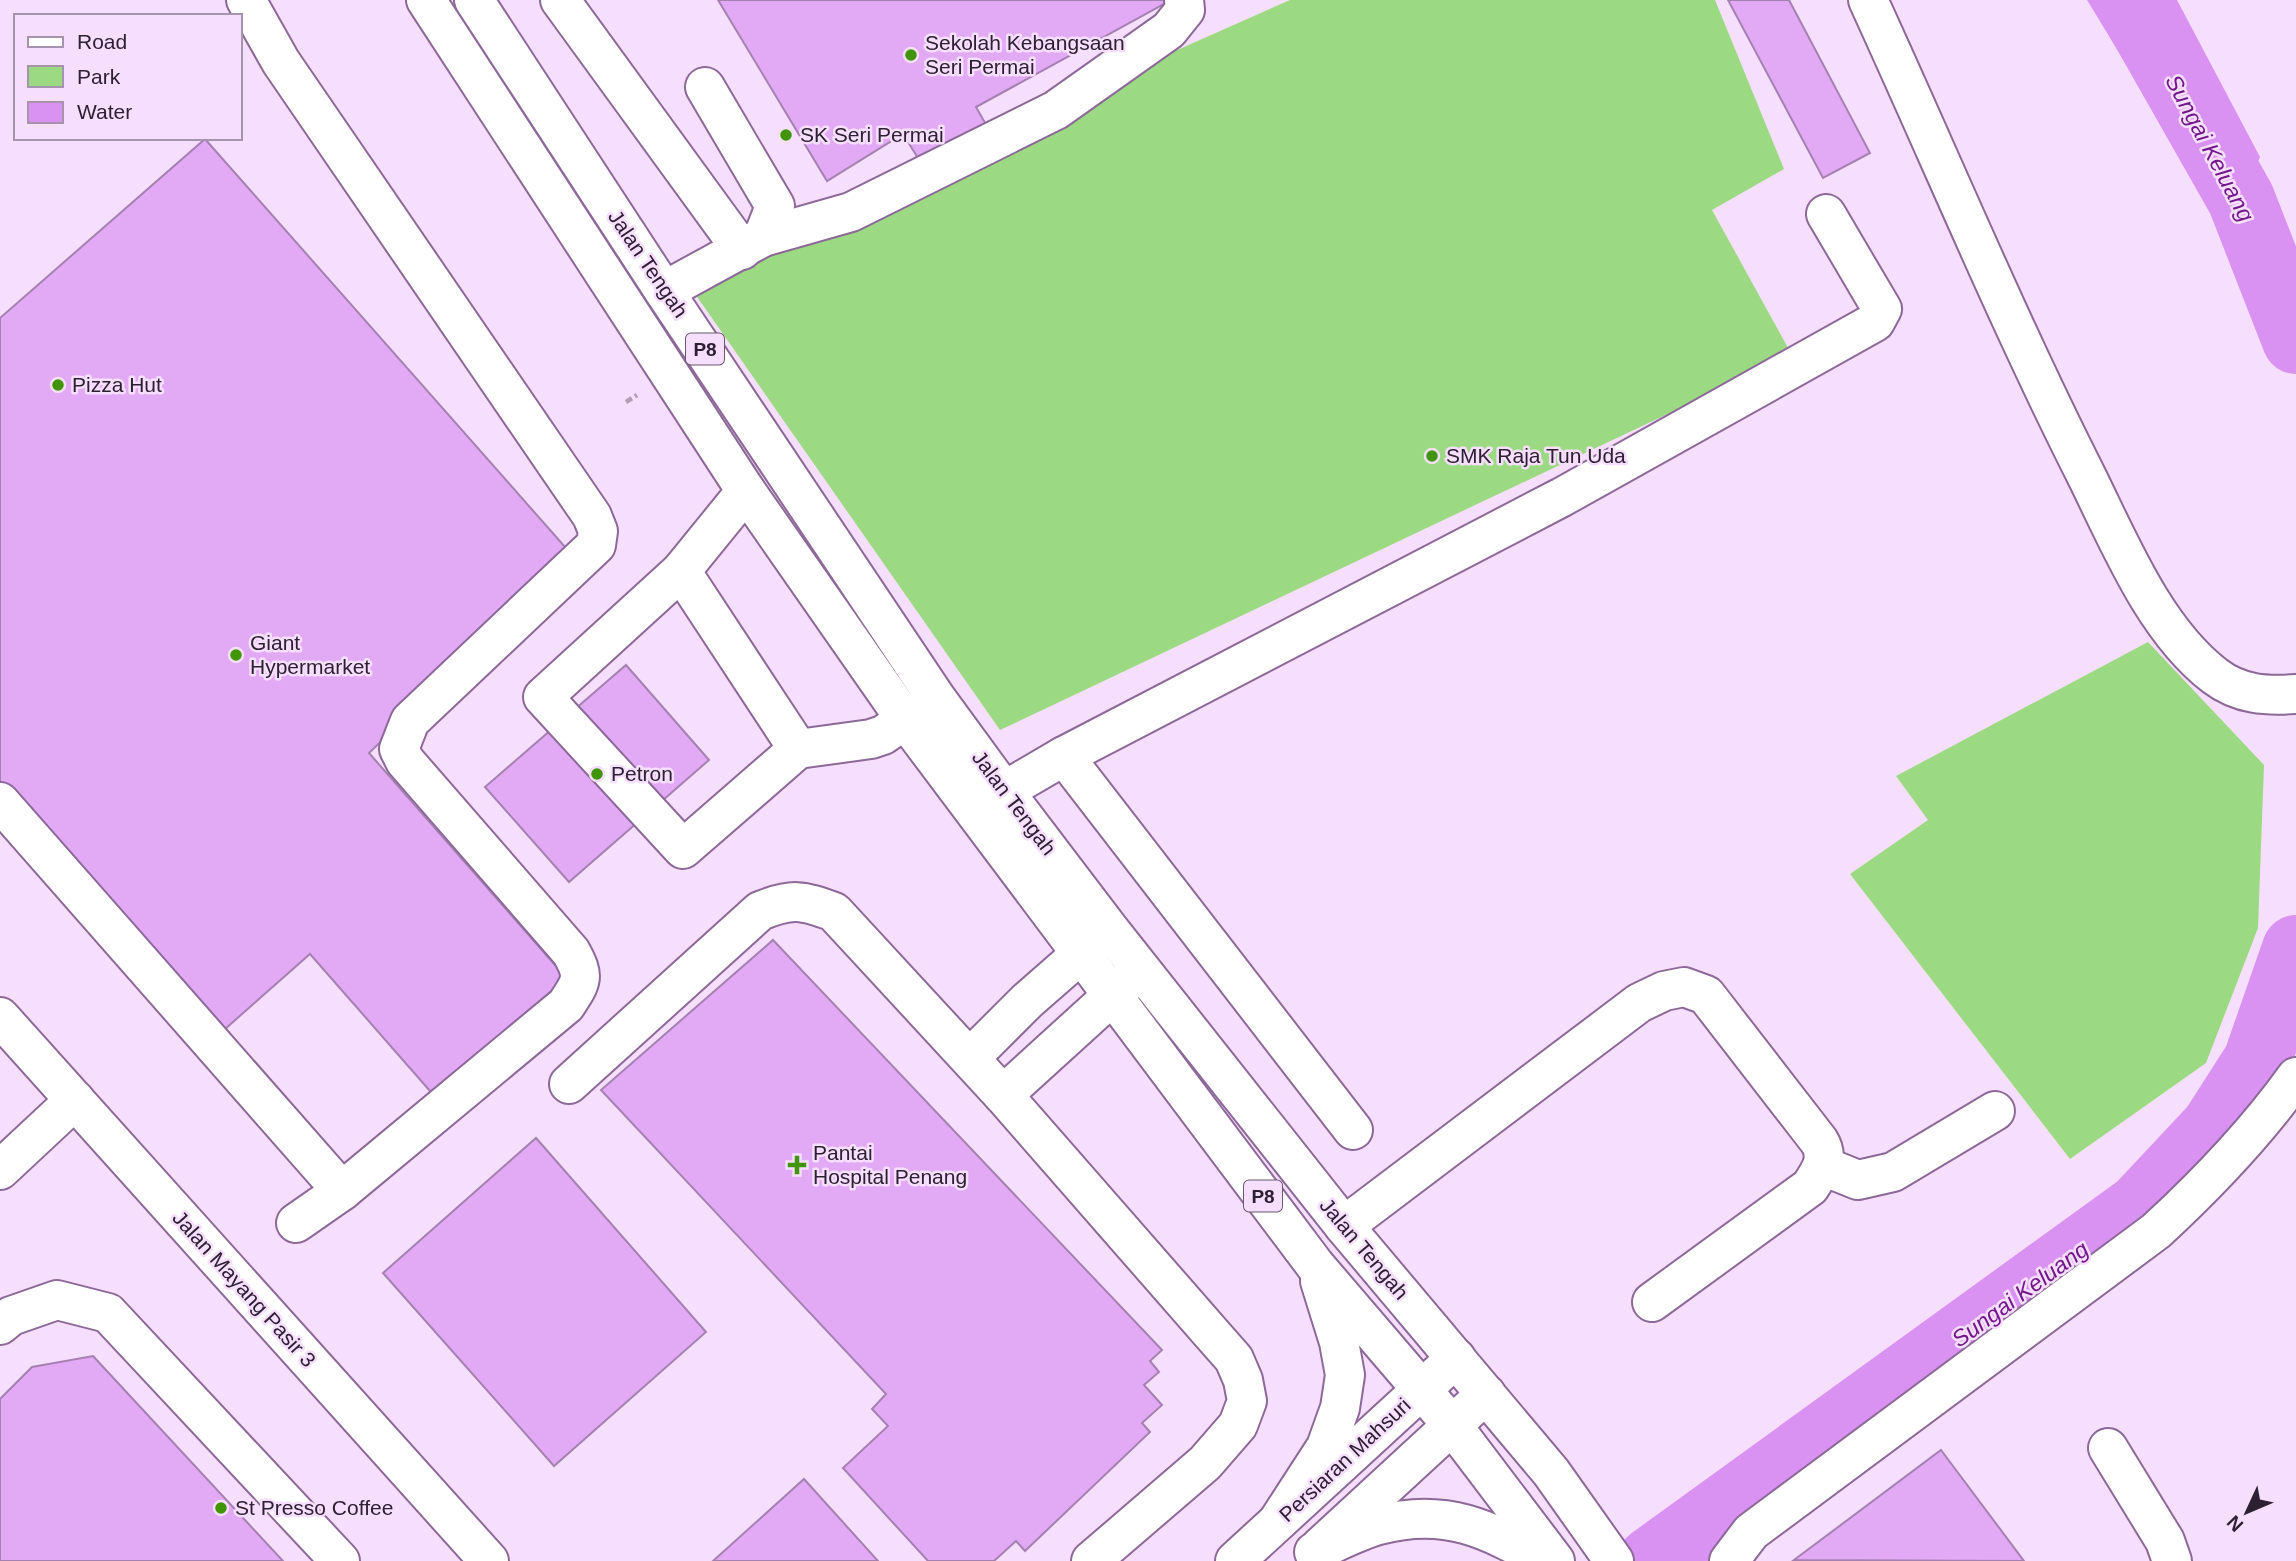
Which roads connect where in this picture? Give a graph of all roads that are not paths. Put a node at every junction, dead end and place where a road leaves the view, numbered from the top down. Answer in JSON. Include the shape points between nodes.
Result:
{"nodes":[{"id":1,"x":246,"y":0,"type":"edge"},
{"id":2,"x":426,"y":0,"type":"edge"},
{"id":3,"x":474,"y":0,"type":"edge"},
{"id":4,"x":560,"y":0,"type":"edge"},
{"id":5,"x":1184,"y":0,"type":"edge"},
{"id":6,"x":1868,"y":0,"type":"edge"},
{"id":7,"x":705,"y":87,"type":"dead end"},
{"id":8,"x":1826,"y":214,"type":"dead end"},
{"id":9,"x":752,"y":243,"type":"junction"},
{"id":10,"x":664,"y":291,"type":"junction"},
{"id":11,"x":746,"y":491,"type":"junction"},
{"id":12,"x":681,"y":571,"type":"junction"},
{"id":13,"x":2296,"y":695,"type":"edge"},
{"id":14,"x":936,"y":698,"type":"junction"},
{"id":15,"x":905,"y":719,"type":"junction"},
{"id":16,"x":798,"y":750,"type":"junction"},
{"id":17,"x":1065,"y":756,"type":"junction"},
{"id":18,"x":1004,"y":791,"type":"junction"},
{"id":19,"x":0,"y":802,"type":"edge"},
{"id":20,"x":1095,"y":941,"type":"junction"},
{"id":21,"x":1141,"y":970,"type":"junction"},
{"id":22,"x":1113,"y":996,"type":"junction"},
{"id":23,"x":0,"y":1017,"type":"edge"},
{"id":24,"x":970,"y":1058,"type":"junction"},
{"id":25,"x":2296,"y":1077,"type":"edge"},
{"id":26,"x":569,"y":1084,"type":"dead end"},
{"id":27,"x":1003,"y":1095,"type":"junction"},
{"id":28,"x":75,"y":1100,"type":"junction"},
{"id":29,"x":1995,"y":1111,"type":"dead end"},
{"id":30,"x":1353,"y":1130,"type":"dead end"},
{"id":31,"x":1823,"y":1166,"type":"junction"},
{"id":32,"x":0,"y":1170,"type":"edge"},
{"id":33,"x":342,"y":1191,"type":"junction"},
{"id":34,"x":296,"y":1223,"type":"dead end"},
{"id":35,"x":1344,"y":1226,"type":"junction"},
{"id":36,"x":1315,"y":1265,"type":"junction"},
{"id":37,"x":1653,"y":1302,"type":"dead end"},
{"id":38,"x":0,"y":1325,"type":"edge"},
{"id":39,"x":1456,"y":1358,"type":"junction"},
{"id":40,"x":1422,"y":1390,"type":"junction"},
{"id":41,"x":1486,"y":1394,"type":"junction"},
{"id":42,"x":1452,"y":1425,"type":"junction"},
{"id":43,"x":2108,"y":1448,"type":"dead end"},
{"id":44,"x":1278,"y":1521,"type":"junction"},
{"id":45,"x":1310,"y":1557,"type":"edge"},
{"id":46,"x":476,"y":1558,"type":"edge"},
{"id":47,"x":340,"y":1561,"type":"edge"},
{"id":48,"x":1091,"y":1561,"type":"edge"},
{"id":49,"x":1235,"y":1561,"type":"edge"},
{"id":50,"x":1544,"y":1561,"type":"edge"},
{"id":51,"x":1555,"y":1561,"type":"edge"},
{"id":52,"x":1614,"y":1561,"type":"edge"},
{"id":53,"x":1728,"y":1561,"type":"edge"},
{"id":54,"x":2172,"y":1561,"type":"edge"}],
"edges":[{"from":1,"to":33,"type":"main road","via":[[281,62],[598,531],[596,545],[410,721],[399,749],[571,952],[581,979],[566,1004]]},
{"from":2,"to":11,"type":"main road","name":"Jalan Tengah","number":"P8"},
{"from":3,"to":10,"type":"main road","name":"Jalan Tengah","number":"P8"},
{"from":4,"to":9,"type":"main road"},
{"from":5,"to":9,"type":"main road","via":[[1185,10],[1169,30],[1056,110],[851,212]]},
{"from":6,"to":13,"type":"main road","via":[[2063,430],[2144,592],[2177,638],[2216,677],[2255,695]]},
{"from":7,"to":9,"type":"main road","via":[[775,206]]},
{"from":8,"to":17,"type":"main road","via":[[1882,309],[1875,322],[1562,497]]},
{"from":9,"to":10,"type":"main road"},
{"from":10,"to":14,"type":"main road","name":"Jalan Tengah","number":"P8"},
{"from":11,"to":12,"type":"main road"},
{"from":11,"to":15,"type":"main road","name":"Jalan Tengah","number":"P8"},
{"from":12,"to":16,"type":"main road"},
{"from":12,"to":16,"type":"main road","via":[[543,697],[684,849]]},
{"from":14,"to":15,"type":"main road"},
{"from":14,"to":18,"type":"main road","name":"Jalan Tengah","number":"P8"},
{"from":15,"to":16,"type":"main road","via":[[870,739]]},
{"from":15,"to":20,"type":"main road","name":"Jalan Tengah","number":"P8"},
{"from":17,"to":18,"type":"main road"},
{"from":17,"to":30,"type":"main road"},
{"from":18,"to":20,"type":"main road","name":"Jalan Tengah","number":"P8"},
{"from":19,"to":33,"type":"main road"},
{"from":20,"to":21,"type":"main road","name":"Jalan Tengah","number":"P8"},
{"from":20,"to":22,"type":"main road","name":"Jalan Tengah","number":"P8"},
{"from":20,"to":24,"type":"main road"},
{"from":21,"to":22,"type":"main road"},
{"from":21,"to":35,"type":"main road","name":"Jalan Tengah","number":"P8"},
{"from":22,"to":27,"type":"main road"},
{"from":22,"to":36,"type":"main road","name":"Jalan Tengah","number":"P8"},
{"from":23,"to":28,"type":"main road","name":"Jalan Mayang Pasir 3"},
{"from":24,"to":26,"type":"main road","via":[[834,912],[783,901],[760,911]]},
{"from":24,"to":27,"type":"main road"},
{"from":25,"to":53,"type":"main road","via":[[2205,1186],[2156,1231],[1751,1532]]},
{"from":27,"to":48,"type":"main road","via":[[1234,1359],[1247,1401],[1238,1425],[1205,1463]]},
{"from":28,"to":32,"type":"main road"},
{"from":28,"to":46,"type":"main road","name":"Jalan Mayang Pasir 3"},
{"from":29,"to":31,"type":"main road","via":[[1893,1172],[1858,1180]]},
{"from":31,"to":35,"type":"main road","via":[[1825,1150],[1803,1120],[1706,995],[1684,986],[1639,1003]]},
{"from":31,"to":37,"type":"main road","via":[[1810,1187]]},
{"from":33,"to":34,"type":"main road"},
{"from":35,"to":39,"type":"main road","name":"Jalan Tengah","number":"P8"},
{"from":36,"to":40,"type":"main road","name":"Jalan Tengah","number":"P8"},
{"from":36,"to":44,"type":"main road","via":[[1345,1375],[1340,1408],[1326,1447]]},
{"from":38,"to":47,"type":"main road","via":[[11,1316],[57,1300],[108,1312]]},
{"from":39,"to":40,"type":"main road","name":"Persiaran Mahsuri"},
{"from":39,"to":41,"type":"main road","name":"Jalan Tengah","number":"P8"},
{"from":40,"to":42,"type":"main road","name":"Jalan Tengah","number":"P8"},
{"from":40,"to":44,"type":"main road","name":"Persiaran Mahsuri"},
{"from":41,"to":42,"type":"main road"},
{"from":41,"to":52,"type":"main road","name":"Jalan Tengah","number":"P8","via":[[1552,1472]]},
{"from":42,"to":45,"type":"main road"},
{"from":42,"to":51,"type":"main road","name":"Jalan Tengah","number":"P8"},
{"from":43,"to":54,"type":"main road","via":[[2165,1541]]},
{"from":44,"to":49,"type":"main road","name":"Persiaran Mahsuri"},
{"from":45,"to":50,"type":"main road","via":[[1378,1525],[1417,1518],[1469,1524]]}]}
